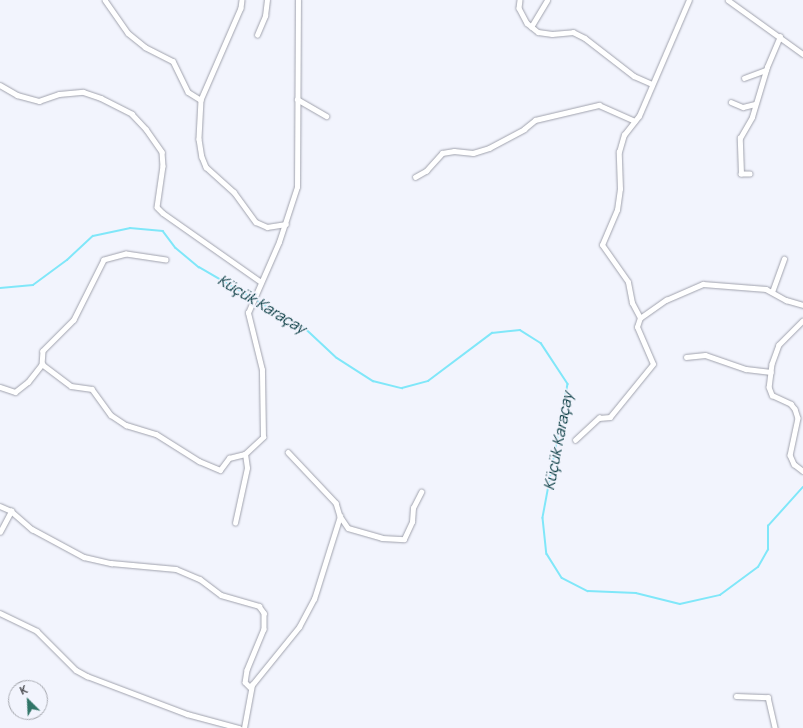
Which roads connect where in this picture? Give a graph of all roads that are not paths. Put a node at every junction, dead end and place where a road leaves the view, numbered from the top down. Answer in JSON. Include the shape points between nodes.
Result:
{"nodes":[{"id":1,"x":105,"y":0,"type":"edge"},
{"id":2,"x":242,"y":0,"type":"edge"},
{"id":3,"x":267,"y":0,"type":"edge"},
{"id":4,"x":298,"y":0,"type":"edge"},
{"id":5,"x":520,"y":0,"type":"edge"},
{"id":6,"x":547,"y":0,"type":"edge"},
{"id":7,"x":689,"y":0,"type":"edge"},
{"id":8,"x":728,"y":0,"type":"edge"},
{"id":9,"x":531,"y":27,"type":"junction"},
{"id":10,"x":257,"y":35,"type":"dead end"},
{"id":11,"x":780,"y":37,"type":"junction"},
{"id":12,"x":803,"y":54,"type":"edge"},
{"id":13,"x":766,"y":70,"type":"junction"},
{"id":14,"x":744,"y":78,"type":"dead end"},
{"id":15,"x":652,"y":84,"type":"junction"},
{"id":16,"x":0,"y":85,"type":"edge"},
{"id":17,"x":297,"y":98,"type":"junction"},
{"id":18,"x":201,"y":100,"type":"junction"},
{"id":19,"x":731,"y":102,"type":"dead end"},
{"id":20,"x":755,"y":104,"type":"junction"},
{"id":21,"x":326,"y":116,"type":"dead end"},
{"id":22,"x":635,"y":121,"type":"junction"},
{"id":23,"x":750,"y":174,"type":"dead end"},
{"id":24,"x":414,"y":177,"type":"dead end"},
{"id":25,"x":286,"y":224,"type":"junction"},
{"id":26,"x":784,"y":259,"type":"dead end"},
{"id":27,"x":166,"y":260,"type":"dead end"},
{"id":28,"x":261,"y":282,"type":"junction"},
{"id":29,"x":772,"y":292,"type":"junction"},
{"id":30,"x":803,"y":305,"type":"edge"},
{"id":31,"x":640,"y":318,"type":"junction"},
{"id":32,"x":803,"y":321,"type":"edge"},
{"id":33,"x":686,"y":357,"type":"dead end"},
{"id":34,"x":42,"y":364,"type":"junction"},
{"id":35,"x":770,"y":372,"type":"junction"},
{"id":36,"x":0,"y":387,"type":"edge"},
{"id":37,"x":575,"y":440,"type":"dead end"},
{"id":38,"x":288,"y":452,"type":"dead end"},
{"id":39,"x":245,"y":454,"type":"junction"},
{"id":40,"x":803,"y":471,"type":"edge"},
{"id":41,"x":421,"y":492,"type":"dead end"},
{"id":42,"x":0,"y":506,"type":"edge"},
{"id":43,"x":11,"y":511,"type":"junction"},
{"id":44,"x":340,"y":516,"type":"junction"},
{"id":45,"x":234,"y":522,"type":"dead end"},
{"id":46,"x":0,"y":532,"type":"edge"},
{"id":47,"x":0,"y":613,"type":"edge"},
{"id":48,"x":252,"y":688,"type":"junction"},
{"id":49,"x":736,"y":696,"type":"dead end"},
{"id":50,"x":239,"y":728,"type":"edge"},
{"id":51,"x":244,"y":728,"type":"edge"},
{"id":52,"x":775,"y":728,"type":"edge"}],
"edges":[{"from":1,"to":18,"type":"street","via":[[128,32],[145,47],[173,61],[188,92]]},
{"from":2,"to":18,"type":"street","via":[[241,8]]},
{"from":3,"to":10,"type":"street","via":[[266,16]]},
{"from":4,"to":17,"type":"street"},
{"from":5,"to":9,"type":"street","via":[[519,8]]},
{"from":6,"to":9,"type":"street"},
{"from":7,"to":15,"type":"street"},
{"from":8,"to":11,"type":"street"},
{"from":9,"to":15,"type":"street","via":[[545,34],[573,32],[585,38],[634,76]]},
{"from":11,"to":12,"type":"street"},
{"from":11,"to":13,"type":"street"},
{"from":13,"to":14,"type":"street"},
{"from":13,"to":20,"type":"street"},
{"from":15,"to":22,"type":"street"},
{"from":16,"to":28,"type":"street","via":[[16,95],[40,101],[59,94],[83,92],[132,114],[162,152],[163,166],[157,207]]},
{"from":17,"to":21,"type":"street"},
{"from":17,"to":25,"type":"street","via":[[297,186]]},
{"from":18,"to":25,"type":"street","via":[[199,139],[206,167],[234,192],[256,222],[267,227]]},
{"from":19,"to":20,"type":"street","via":[[743,107]]},
{"from":20,"to":23,"type":"street","via":[[752,117],[740,138],[741,174]]},
{"from":22,"to":24,"type":"street","via":[[599,105],[536,120],[489,148],[474,153],[442,153],[426,171]]},
{"from":22,"to":31,"type":"street","via":[[624,135],[619,152],[620,189],[617,210],[602,245],[628,282],[632,303]]},
{"from":25,"to":28,"type":"street"},
{"from":26,"to":29,"type":"street"},
{"from":27,"to":34,"type":"street","via":[[126,254],[104,260],[74,320],[43,351]]},
{"from":28,"to":39,"type":"street","via":[[248,313],[262,370],[263,436]]},
{"from":29,"to":30,"type":"street"},
{"from":29,"to":31,"type":"street","via":[[766,289],[702,284],[666,300]]},
{"from":31,"to":37,"type":"street","via":[[637,327],[653,364],[610,417],[599,418]]},
{"from":32,"to":35,"type":"street","via":[[779,345]]},
{"from":33,"to":35,"type":"street","via":[[705,355],[746,369]]},
{"from":34,"to":36,"type":"street","via":[[28,382],[15,392]]},
{"from":34,"to":39,"type":"street","via":[[71,386],[92,389],[111,415],[126,425],[156,434],[199,461],[220,470],[229,458]]},
{"from":35,"to":40,"type":"street","via":[[769,387],[772,396],[791,404],[798,418],[790,455],[794,464]]},
{"from":38,"to":44,"type":"street","via":[[336,503]]},
{"from":39,"to":45,"type":"street","via":[[247,468]]},
{"from":41,"to":44,"type":"street","via":[[404,538],[382,538],[348,528]]},
{"from":42,"to":43,"type":"street"},
{"from":43,"to":46,"type":"street"},
{"from":43,"to":48,"type":"street","via":[[32,529],[54,538],[84,557],[111,563],[176,569],[200,579],[221,595],[259,606],[264,613],[264,629],[247,670],[245,682]]},
{"from":44,"to":48,"type":"street","via":[[333,532],[318,588],[305,616]]},
{"from":47,"to":50,"type":"street","via":[[37,630],[76,670],[87,676],[187,714]]},
{"from":48,"to":51,"type":"street"},
{"from":49,"to":52,"type":"street","via":[[768,697]]}]}
